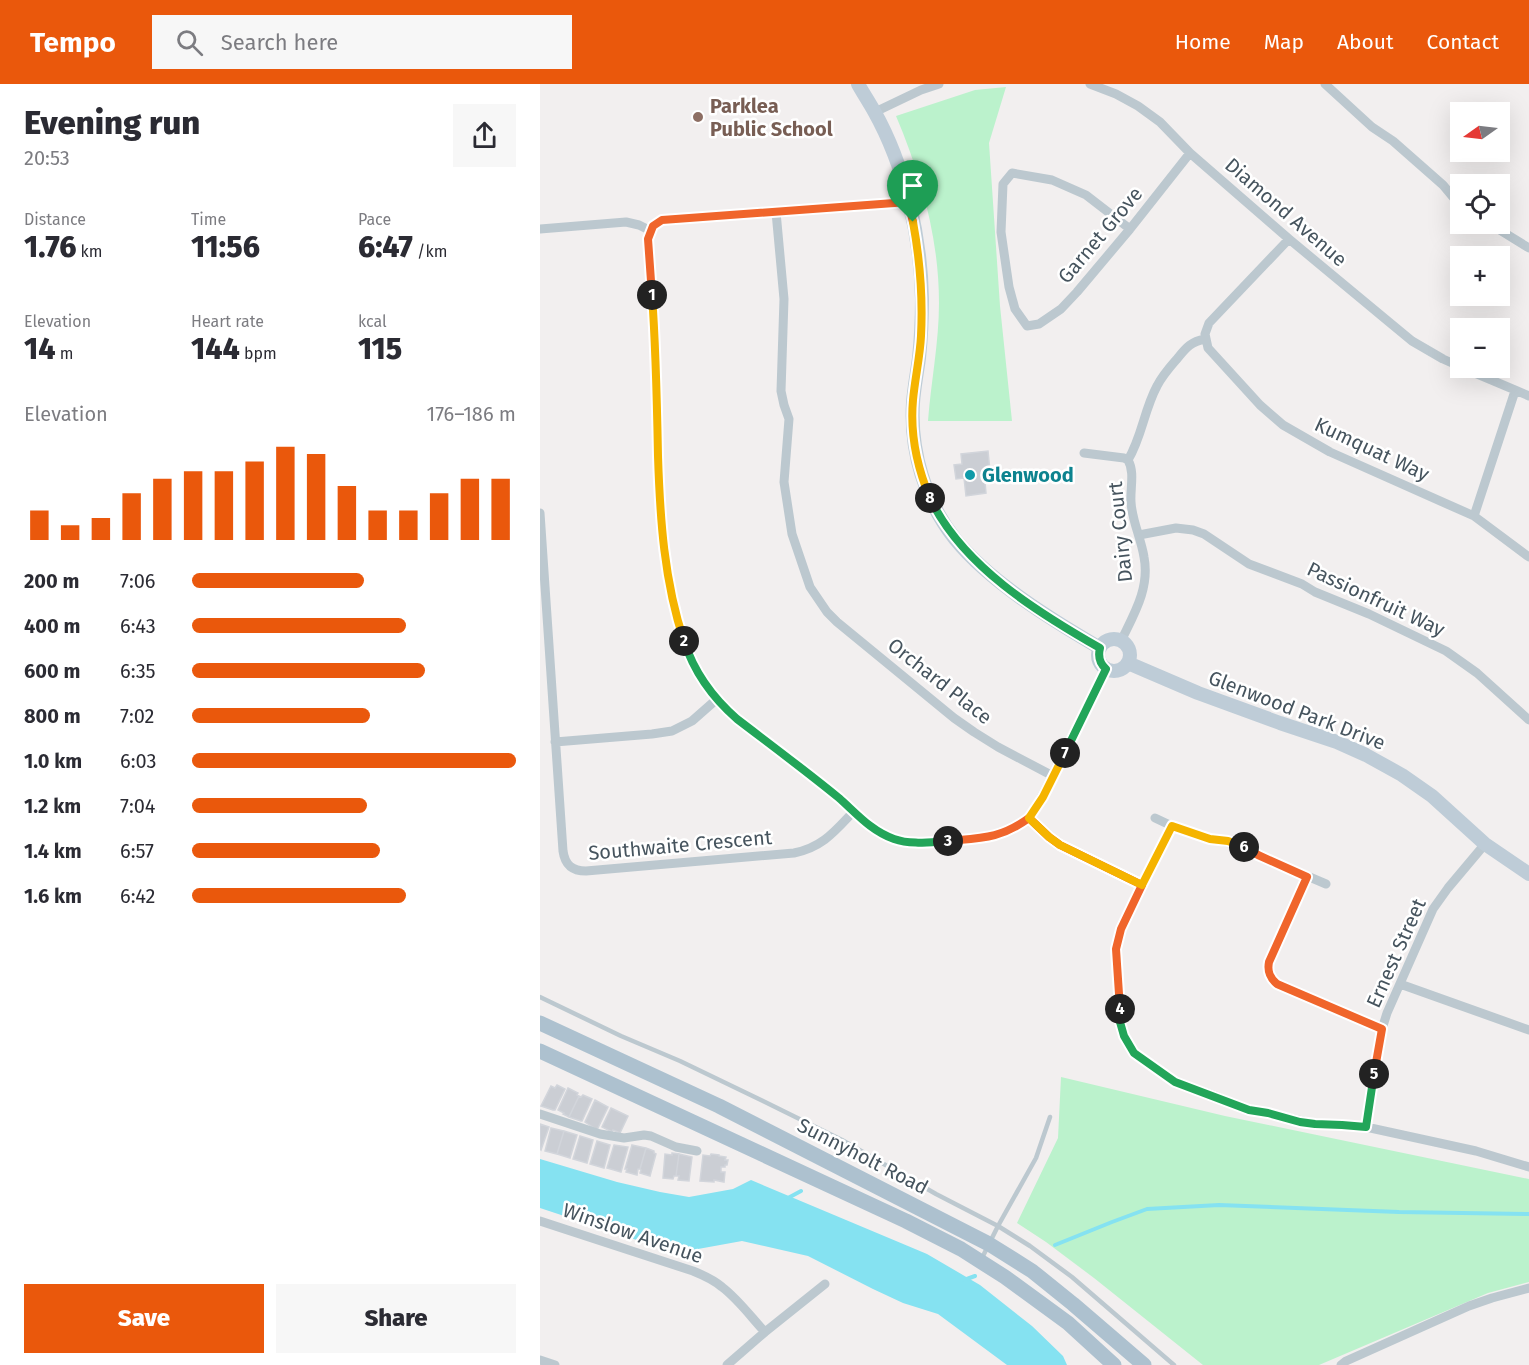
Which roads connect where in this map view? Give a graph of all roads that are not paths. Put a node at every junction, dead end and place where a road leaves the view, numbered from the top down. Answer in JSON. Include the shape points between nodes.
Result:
{"nodes":[{"id":1,"x":858,"y":84,"type":"edge"},
{"id":2,"x":939,"y":84,"type":"edge"},
{"id":3,"x":1090,"y":84,"type":"edge"},
{"id":4,"x":1324,"y":84,"type":"edge"},
{"id":5,"x":875,"y":112,"type":"junction"},
{"id":6,"x":1190,"y":153,"type":"junction"},
{"id":7,"x":1450,"y":193,"type":"edge"},
{"id":8,"x":908,"y":202,"type":"junction"},
{"id":9,"x":776,"y":212,"type":"junction"},
{"id":10,"x":540,"y":229,"type":"edge"},
{"id":11,"x":1130,"y":229,"type":"junction"},
{"id":12,"x":651,"y":231,"type":"junction"},
{"id":13,"x":1506,"y":234,"type":"edge"},
{"id":14,"x":1289,"y":239,"type":"junction"},
{"id":15,"x":1529,"y":248,"type":"edge"},
{"id":16,"x":1205,"y":339,"type":"junction"},
{"id":17,"x":1450,"y":362,"type":"edge"},
{"id":18,"x":1486,"y":378,"type":"edge"},
{"id":19,"x":1515,"y":391,"type":"junction"},
{"id":20,"x":1529,"y":396,"type":"edge"},
{"id":21,"x":1084,"y":453,"type":"dead end"},
{"id":22,"x":1128,"y":460,"type":"junction"},
{"id":23,"x":540,"y":513,"type":"edge"},
{"id":24,"x":1474,"y":516,"type":"junction"},
{"id":25,"x":1138,"y":535,"type":"junction"},
{"id":26,"x":1529,"y":557,"type":"edge"},
{"id":27,"x":1121,"y":642,"type":"junction"},
{"id":28,"x":1100,"y":648,"type":"junction"},
{"id":29,"x":1128,"y":663,"type":"junction"},
{"id":30,"x":1106,"y":669,"type":"junction"},
{"id":31,"x":717,"y":699,"type":"junction"},
{"id":32,"x":1529,"y":720,"type":"edge"},
{"id":33,"x":555,"y":742,"type":"junction"},
{"id":34,"x":1053,"y":776,"type":"junction"},
{"id":35,"x":854,"y":811,"type":"junction"},
{"id":36,"x":1029,"y":818,"type":"junction"},
{"id":37,"x":1155,"y":818,"type":"dead end"},
{"id":38,"x":1172,"y":826,"type":"junction"},
{"id":39,"x":1485,"y":844,"type":"junction"},
{"id":40,"x":1529,"y":874,"type":"edge"},
{"id":41,"x":1307,"y":877,"type":"junction"},
{"id":42,"x":1326,"y":884,"type":"dead end"},
{"id":43,"x":1142,"y":885,"type":"junction"},
{"id":44,"x":1400,"y":984,"type":"junction"},
{"id":45,"x":540,"y":997,"type":"edge"},
{"id":46,"x":540,"y":1023,"type":"edge"},
{"id":47,"x":1382,"y":1029,"type":"junction"},
{"id":48,"x":1529,"y":1030,"type":"edge"},
{"id":49,"x":540,"y":1051,"type":"edge"},
{"id":50,"x":540,"y":1114,"type":"edge"},
{"id":51,"x":1050,"y":1117,"type":"dead end"},
{"id":52,"x":1366,"y":1127,"type":"junction"},
{"id":53,"x":697,"y":1151,"type":"dead end"},
{"id":54,"x":1529,"y":1167,"type":"edge"},
{"id":55,"x":540,"y":1221,"type":"edge"},
{"id":56,"x":998,"y":1226,"type":"junction"},
{"id":57,"x":989,"y":1244,"type":"junction"},
{"id":58,"x":980,"y":1261,"type":"junction"},
{"id":59,"x":825,"y":1284,"type":"dead end"},
{"id":60,"x":1529,"y":1288,"type":"edge"},
{"id":61,"x":765,"y":1332,"type":"junction"},
{"id":62,"x":540,"y":1360,"type":"edge"},
{"id":63,"x":555,"y":1365,"type":"edge"},
{"id":64,"x":727,"y":1365,"type":"edge"},
{"id":65,"x":1114,"y":1365,"type":"edge"},
{"id":66,"x":1144,"y":1365,"type":"edge"},
{"id":67,"x":1174,"y":1365,"type":"edge"},
{"id":68,"x":1341,"y":1365,"type":"edge"}],
"edges":[{"from":1,"to":5,"type":"street"},
{"from":2,"to":5,"type":"street"},
{"from":3,"to":6,"type":"street","name":"Diamond Avenue","via":[[1138,106]]},
{"from":4,"to":7,"type":"street"},
{"from":5,"to":8,"type":"street"},
{"from":6,"to":11,"type":"street","name":"Garnet Grove"},
{"from":6,"to":14,"type":"street","name":"Diamond Avenue"},
{"from":8,"to":9,"type":"street"},
{"from":8,"to":28,"type":"street","via":[[922,299],[913,430],[917,458],[935,508],[975,561],[1039,610]]},
{"from":9,"to":12,"type":"street","via":[[665,220]]},
{"from":9,"to":34,"type":"street","name":"Orchard Place","via":[[784,307],[781,391],[789,419],[784,482],[792,534],[808,583],[837,622],[954,718],[992,744]]},
{"from":10,"to":12,"type":"street","via":[[626,222]]},
{"from":11,"to":11,"type":"street","name":"Garnet Grove","via":[[1086,195],[1052,180],[1012,173],[1003,184],[1001,232],[1015,309],[1027,326],[1039,324],[1061,309]]},
{"from":12,"to":31,"type":"street","via":[[648,242],[665,560],[687,650]]},
{"from":13,"to":15,"type":"street"},
{"from":14,"to":16,"type":"street","via":[[1209,323]]},
{"from":14,"to":17,"type":"street","name":"Diamond Avenue","via":[[1412,340]]},
{"from":16,"to":22,"type":"street","via":[[1186,347],[1165,372]]},
{"from":16,"to":24,"type":"street","name":"Kumquat Way","via":[[1208,348],[1260,405],[1283,424],[1330,452]]},
{"from":18,"to":19,"type":"street","name":"Diamond Avenue"},
{"from":19,"to":20,"type":"street","name":"Diamond Avenue"},
{"from":19,"to":24,"type":"street"},
{"from":21,"to":22,"type":"street","name":"Dairy Court"},
{"from":22,"to":25,"type":"street","name":"Dairy Court","via":[[1132,467],[1130,490]]},
{"from":23,"to":33,"type":"street","name":"Southwaite Crescent"},
{"from":24,"to":26,"type":"street","name":"Kumquat Way"},
{"from":25,"to":27,"type":"street","name":"Dairy Court","via":[[1145,581]]},
{"from":25,"to":32,"type":"street","name":"Passionfruit Way","via":[[1167,528],[1204,534],[1243,561],[1446,651]]},
{"from":27,"to":28,"type":"street","via":[[1108,641]]},
{"from":27,"to":29,"type":"street","via":[[1129,650]]},
{"from":28,"to":30,"type":"street","via":[[1100,663]]},
{"from":29,"to":30,"type":"street","via":[[1119,670]]},
{"from":29,"to":39,"type":"street","name":"Glenwood Park Drive","via":[[1366,755],[1431,796]]},
{"from":30,"to":34,"type":"street"},
{"from":31,"to":33,"type":"street","via":[[692,721],[672,730]]},
{"from":31,"to":35,"type":"street"},
{"from":33,"to":35,"type":"street","name":"Southwaite Crescent","via":[[563,855],[569,866],[580,871],[794,853],[827,839]]},
{"from":34,"to":36,"type":"street"},
{"from":35,"to":36,"type":"street","via":[[879,832],[912,843],[998,835]]},
{"from":36,"to":43,"type":"street","via":[[1060,845]]},
{"from":37,"to":38,"type":"street"},
{"from":38,"to":41,"type":"street","via":[[1236,843]]},
{"from":38,"to":43,"type":"street"},
{"from":39,"to":40,"type":"street","name":"Glenwood Park Drive"},
{"from":39,"to":44,"type":"street","name":"Ernest Street","via":[[1433,909]]},
{"from":41,"to":42,"type":"street"},
{"from":41,"to":47,"type":"street","via":[[1269,962],[1270,975],[1277,984]]},
{"from":43,"to":52,"type":"street","via":[[1116,949],[1120,1022],[1134,1053],[1175,1082],[1240,1107],[1300,1122]]},
{"from":44,"to":47,"type":"street","name":"Ernest Street"},
{"from":44,"to":48,"type":"street"},
{"from":45,"to":56,"type":"lane","via":[[802,1120]]},
{"from":46,"to":57,"type":"main road","name":"Sunnyholt Road","via":[[719,1106]]},
{"from":47,"to":52,"type":"street","name":"Ernest Street"},
{"from":49,"to":58,"type":"main road","name":"Sunnyholt Road","via":[[906,1221]]},
{"from":50,"to":53,"type":"street","via":[[600,1134],[624,1138],[651,1136]]},
{"from":51,"to":56,"type":"lane","via":[[1036,1158]]},
{"from":52,"to":54,"type":"street"},
{"from":55,"to":61,"type":"street","name":"Winslow Avenue","via":[[708,1277]]},
{"from":56,"to":57,"type":"lane"},
{"from":56,"to":67,"type":"lane","via":[[1072,1277]]},
{"from":57,"to":58,"type":"lane"},
{"from":57,"to":66,"type":"main road","name":"Sunnyholt Road","via":[[1040,1278]]},
{"from":58,"to":65,"type":"main road","name":"Sunnyholt Road","via":[[1068,1323]]},
{"from":59,"to":61,"type":"street"},
{"from":60,"to":68,"type":"street","via":[[1469,1306]]},
{"from":61,"to":64,"type":"street"},
{"from":62,"to":63,"type":"street"}]}
